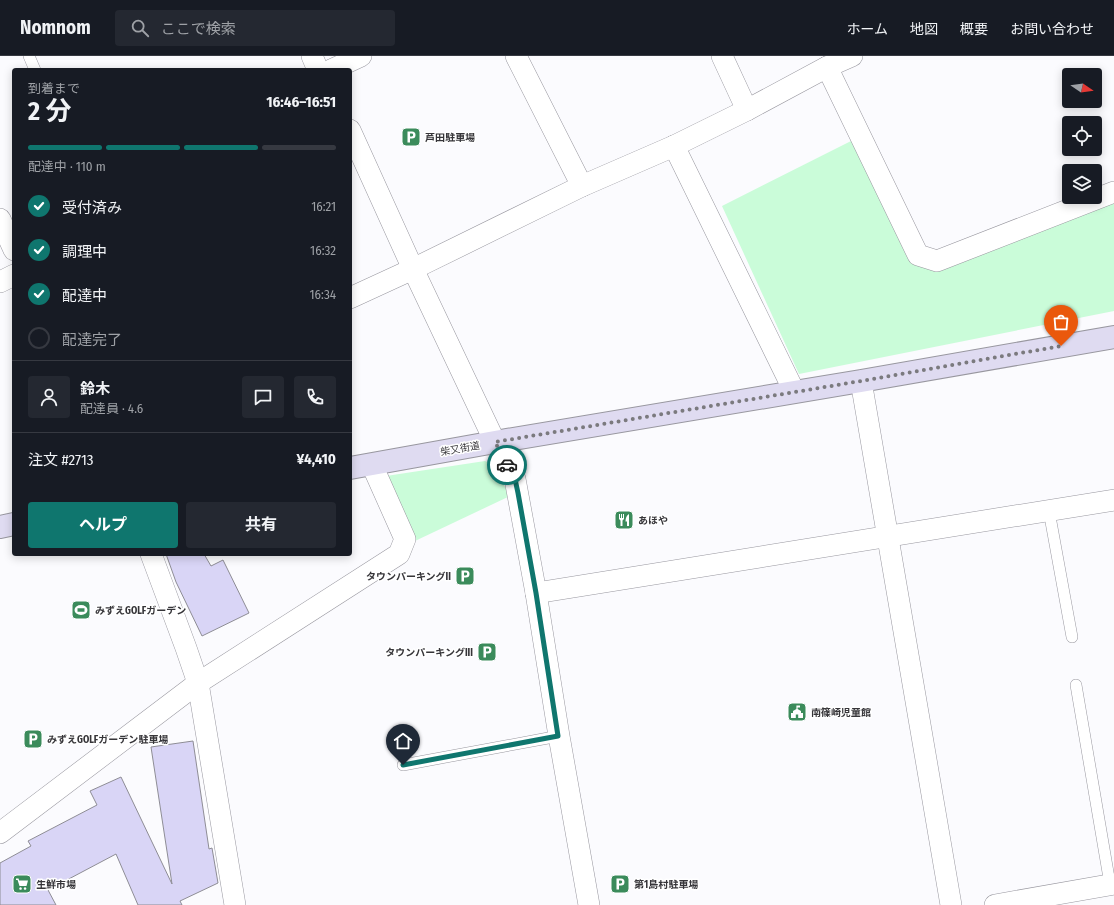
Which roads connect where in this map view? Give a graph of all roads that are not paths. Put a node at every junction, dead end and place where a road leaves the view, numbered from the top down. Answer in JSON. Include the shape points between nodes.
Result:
{"nodes":[{"id":1,"x":29,"y":56,"type":"edge"},
{"id":2,"x":312,"y":56,"type":"edge"},
{"id":3,"x":361,"y":56,"type":"edge"},
{"id":4,"x":516,"y":56,"type":"edge"},
{"id":5,"x":722,"y":56,"type":"edge"},
{"id":6,"x":852,"y":56,"type":"edge"},
{"id":7,"x":827,"y":67,"type":"junction"},
{"id":8,"x":34,"y":68,"type":"edge"},
{"id":9,"x":317,"y":68,"type":"edge"},
{"id":10,"x":335,"y":68,"type":"edge"},
{"id":11,"x":747,"y":110,"type":"junction"},
{"id":12,"x":352,"y":134,"type":"edge"},
{"id":13,"x":674,"y":146,"type":"junction"},
{"id":14,"x":582,"y":186,"type":"junction"},
{"id":15,"x":1114,"y":192,"type":"edge"},
{"id":16,"x":0,"y":219,"type":"edge"},
{"id":17,"x":12,"y":246,"type":"edge"},
{"id":18,"x":413,"y":270,"type":"junction"},
{"id":19,"x":12,"y":276,"type":"edge"},
{"id":20,"x":0,"y":282,"type":"edge"},
{"id":21,"x":352,"y":297,"type":"edge"},
{"id":22,"x":1114,"y":337,"type":"edge"},
{"id":23,"x":861,"y":381,"type":"junction"},
{"id":24,"x":794,"y":391,"type":"junction"},
{"id":25,"x":495,"y":442,"type":"junction"},
{"id":26,"x":372,"y":465,"type":"junction"},
{"id":27,"x":352,"y":468,"type":"edge"},
{"id":28,"x":1114,"y":500,"type":"edge"},
{"id":29,"x":1049,"y":511,"type":"junction"},
{"id":30,"x":12,"y":524,"type":"edge"},
{"id":31,"x":0,"y":527,"type":"edge"},
{"id":32,"x":887,"y":537,"type":"junction"},
{"id":33,"x":152,"y":556,"type":"edge"},
{"id":34,"x":536,"y":593,"type":"junction"},
{"id":35,"x":1072,"y":637,"type":"dead end"},
{"id":36,"x":198,"y":683,"type":"junction"},
{"id":37,"x":1076,"y":685,"type":"dead end"},
{"id":38,"x":558,"y":736,"type":"junction"},
{"id":39,"x":403,"y":765,"type":"dead end"},
{"id":40,"x":0,"y":833,"type":"edge"},
{"id":41,"x":1112,"y":884,"type":"edge"},
{"id":42,"x":235,"y":905,"type":"edge"},
{"id":43,"x":589,"y":905,"type":"edge"},
{"id":44,"x":951,"y":905,"type":"edge"},
{"id":45,"x":995,"y":905,"type":"edge"}],
"edges":[{"from":1,"to":8,"type":"lane"},
{"from":2,"to":9,"type":"street"},
{"from":3,"to":10,"type":"street"},
{"from":4,"to":14,"type":"street"},
{"from":5,"to":11,"type":"street"},
{"from":6,"to":7,"type":"street"},
{"from":7,"to":11,"type":"street"},
{"from":7,"to":15,"type":"street","via":[[918,255],[937,261]]},
{"from":11,"to":13,"type":"street"},
{"from":12,"to":18,"type":"street"},
{"from":13,"to":14,"type":"street"},
{"from":13,"to":24,"type":"street"},
{"from":14,"to":18,"type":"street"},
{"from":16,"to":17,"type":"street"},
{"from":18,"to":21,"type":"street"},
{"from":18,"to":25,"type":"street"},
{"from":19,"to":20,"type":"street"},
{"from":22,"to":23,"type":"main road","name":"柴又街道"},
{"from":23,"to":24,"type":"main road","name":"柴又街道"},
{"from":23,"to":32,"type":"street"},
{"from":24,"to":25,"type":"main road","name":"柴又街道"},
{"from":25,"to":26,"type":"main road","name":"柴又街道"},
{"from":25,"to":34,"type":"street","via":[[515,479]]},
{"from":26,"to":27,"type":"main road","name":"柴又街道"},
{"from":26,"to":36,"type":"street","via":[[405,539],[399,554]]},
{"from":28,"to":29,"type":"street"},
{"from":29,"to":32,"type":"street"},
{"from":29,"to":35,"type":"lane"},
{"from":30,"to":31,"type":"main road"},
{"from":32,"to":34,"type":"street"},
{"from":32,"to":44,"type":"street"},
{"from":33,"to":36,"type":"street"},
{"from":34,"to":38,"type":"street"},
{"from":36,"to":40,"type":"street"},
{"from":36,"to":42,"type":"street"},
{"from":37,"to":41,"type":"lane"},
{"from":38,"to":39,"type":"lane"},
{"from":38,"to":43,"type":"street"},
{"from":41,"to":45,"type":"street"}]}
